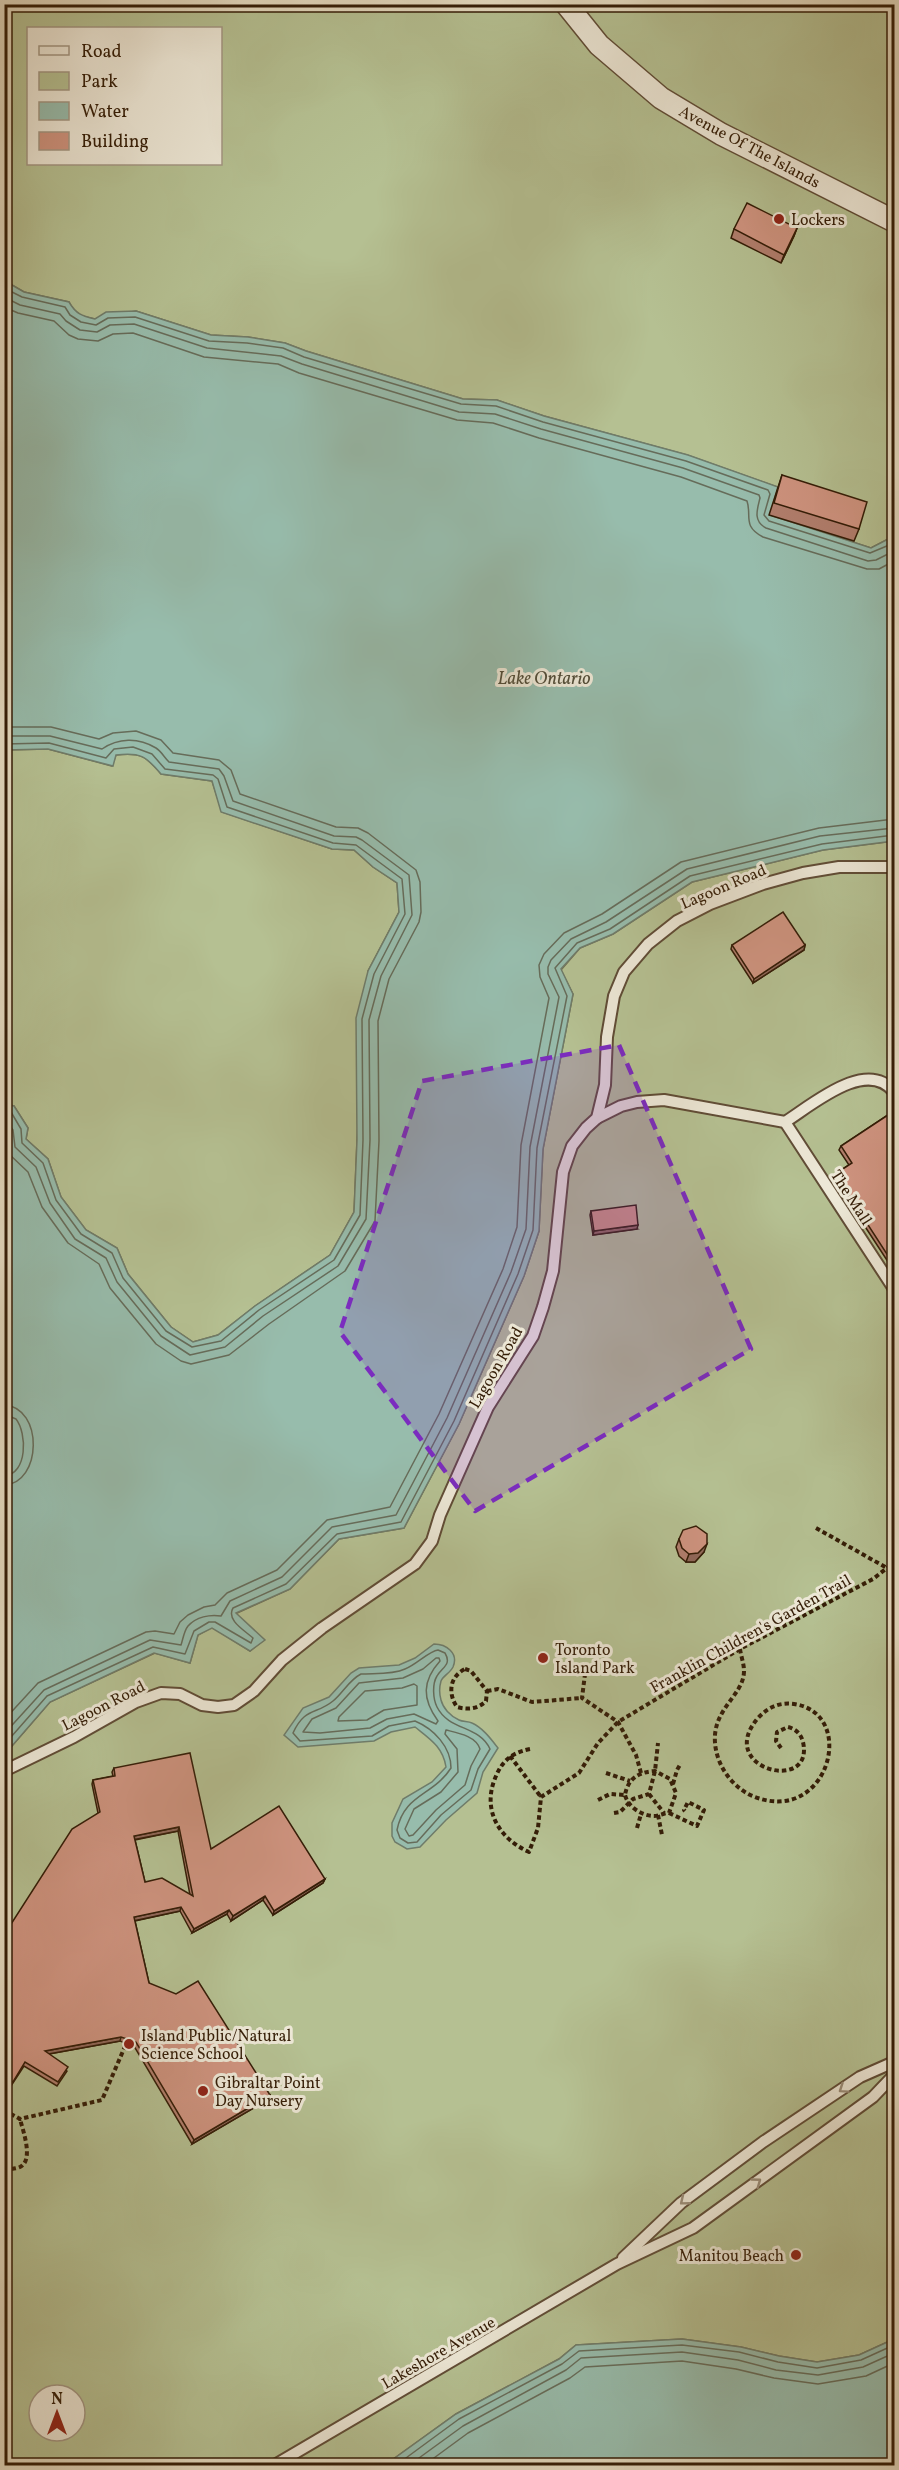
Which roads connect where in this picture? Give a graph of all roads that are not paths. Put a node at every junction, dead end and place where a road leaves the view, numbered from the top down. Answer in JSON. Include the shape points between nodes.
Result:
{"nodes":[{"id":1,"x":566,"y":4,"type":"edge"},
{"id":2,"x":894,"y":221,"type":"edge"},
{"id":3,"x":894,"y":867,"type":"edge"},
{"id":4,"x":894,"y":1092,"type":"edge"},
{"id":5,"x":597,"y":1118,"type":"junction"},
{"id":6,"x":785,"y":1122,"type":"junction"},
{"id":7,"x":894,"y":1289,"type":"edge"},
{"id":8,"x":4,"y":1771,"type":"edge"},
{"id":9,"x":894,"y":2062,"type":"edge"},
{"id":10,"x":894,"y":2075,"type":"edge"},
{"id":11,"x":617,"y":2264,"type":"junction"},
{"id":12,"x":273,"y":2466,"type":"edge"}],
"edges":[{"from":1,"to":2,"type":"street","name":"Avenue Of The Islands","via":[[599,45],[661,98],[721,134]]},
{"from":3,"to":5,"type":"lane","name":"Lagoon Road","via":[[839,867],[763,884],[677,921],[648,944],[624,972],[614,996],[605,1085]]},
{"from":4,"to":6,"type":"lane","via":[[878,1080],[860,1079]]},
{"from":5,"to":6,"type":"lane","via":[[621,1106],[664,1100]]},
{"from":5,"to":8,"type":"lane","name":"Lagoon Road","via":[[574,1143],[566,1160],[553,1271],[532,1336],[488,1407],[426,1553],[282,1660],[254,1691],[234,1705],[202,1705],[180,1694],[161,1693],[136,1702]]},
{"from":6,"to":7,"type":"lane","name":"The Mall"},
{"from":9,"to":11,"type":"lane","name":"Lakeshore Avenue","one_way":true,"via":[[860,2077],[763,2142],[681,2204]]},
{"from":11,"to":10,"type":"lane","name":"Lakeshore Avenue","one_way":true,"via":[[693,2228],[873,2097]]},
{"from":11,"to":12,"type":"lane","name":"Lakeshore Avenue"}]}
